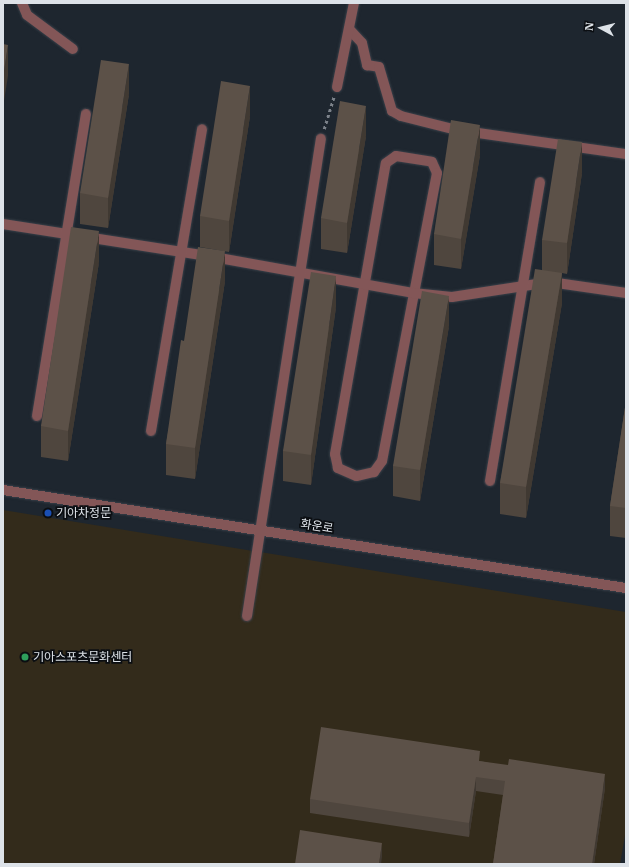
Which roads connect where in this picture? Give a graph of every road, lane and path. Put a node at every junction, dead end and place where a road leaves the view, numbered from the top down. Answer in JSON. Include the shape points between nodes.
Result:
{"nodes":[{"id":1,"x":22,"y":3,"type":"edge"},
{"id":2,"x":354,"y":3,"type":"edge"},
{"id":3,"x":349,"y":29,"type":"junction"},
{"id":4,"x":73,"y":49,"type":"dead end"},
{"id":5,"x":337,"y":87,"type":"joint"},
{"id":6,"x":86,"y":114,"type":"dead end"},
{"id":7,"x":202,"y":129,"type":"dead end"},
{"id":8,"x":321,"y":139,"type":"joint"},
{"id":9,"x":626,"y":154,"type":"edge"},
{"id":10,"x":540,"y":182,"type":"dead end"},
{"id":11,"x":3,"y":224,"type":"edge"},
{"id":12,"x":67,"y":236,"type":"junction"},
{"id":13,"x":180,"y":252,"type":"junction"},
{"id":14,"x":299,"y":274,"type":"junction"},
{"id":15,"x":364,"y":285,"type":"junction"},
{"id":16,"x":521,"y":286,"type":"junction"},
{"id":17,"x":413,"y":293,"type":"junction"},
{"id":18,"x":626,"y":293,"type":"edge"},
{"id":19,"x":37,"y":416,"type":"dead end"},
{"id":20,"x":151,"y":431,"type":"dead end"},
{"id":21,"x":490,"y":481,"type":"dead end"},
{"id":22,"x":3,"y":490,"type":"edge"},
{"id":23,"x":259,"y":530,"type":"junction"},
{"id":24,"x":626,"y":588,"type":"edge"},
{"id":25,"x":247,"y":616,"type":"dead end"}],
"edges":[{"from":1,"to":4,"type":"street","via":[[27,15]]},
{"from":2,"to":3,"type":"street"},
{"from":3,"to":5,"type":"street"},
{"from":3,"to":9,"type":"street","via":[[362,43],[368,65],[378,67],[392,112],[457,130]]},
{"from":5,"to":8,"type":"path"},
{"from":6,"to":12,"type":"street"},
{"from":7,"to":13,"type":"street"},
{"from":8,"to":14,"type":"street"},
{"from":10,"to":16,"type":"street"},
{"from":11,"to":12,"type":"street"},
{"from":12,"to":13,"type":"street"},
{"from":12,"to":19,"type":"street"},
{"from":13,"to":14,"type":"street"},
{"from":13,"to":20,"type":"street"},
{"from":14,"to":15,"type":"street"},
{"from":14,"to":23,"type":"street"},
{"from":15,"to":17,"type":"street"},
{"from":15,"to":17,"type":"street","via":[[386,163],[396,156],[413,158],[432,162],[437,173]]},
{"from":15,"to":17,"type":"street","via":[[335,454],[338,468],[356,476],[374,472],[382,461]]},
{"from":16,"to":17,"type":"street","via":[[452,297]]},
{"from":16,"to":18,"type":"street","via":[[550,282]]},
{"from":16,"to":21,"type":"street"},
{"from":22,"to":23,"type":"street","name":"화운로"},
{"from":23,"to":24,"type":"street","name":"화운로"},
{"from":23,"to":25,"type":"street"}]}
